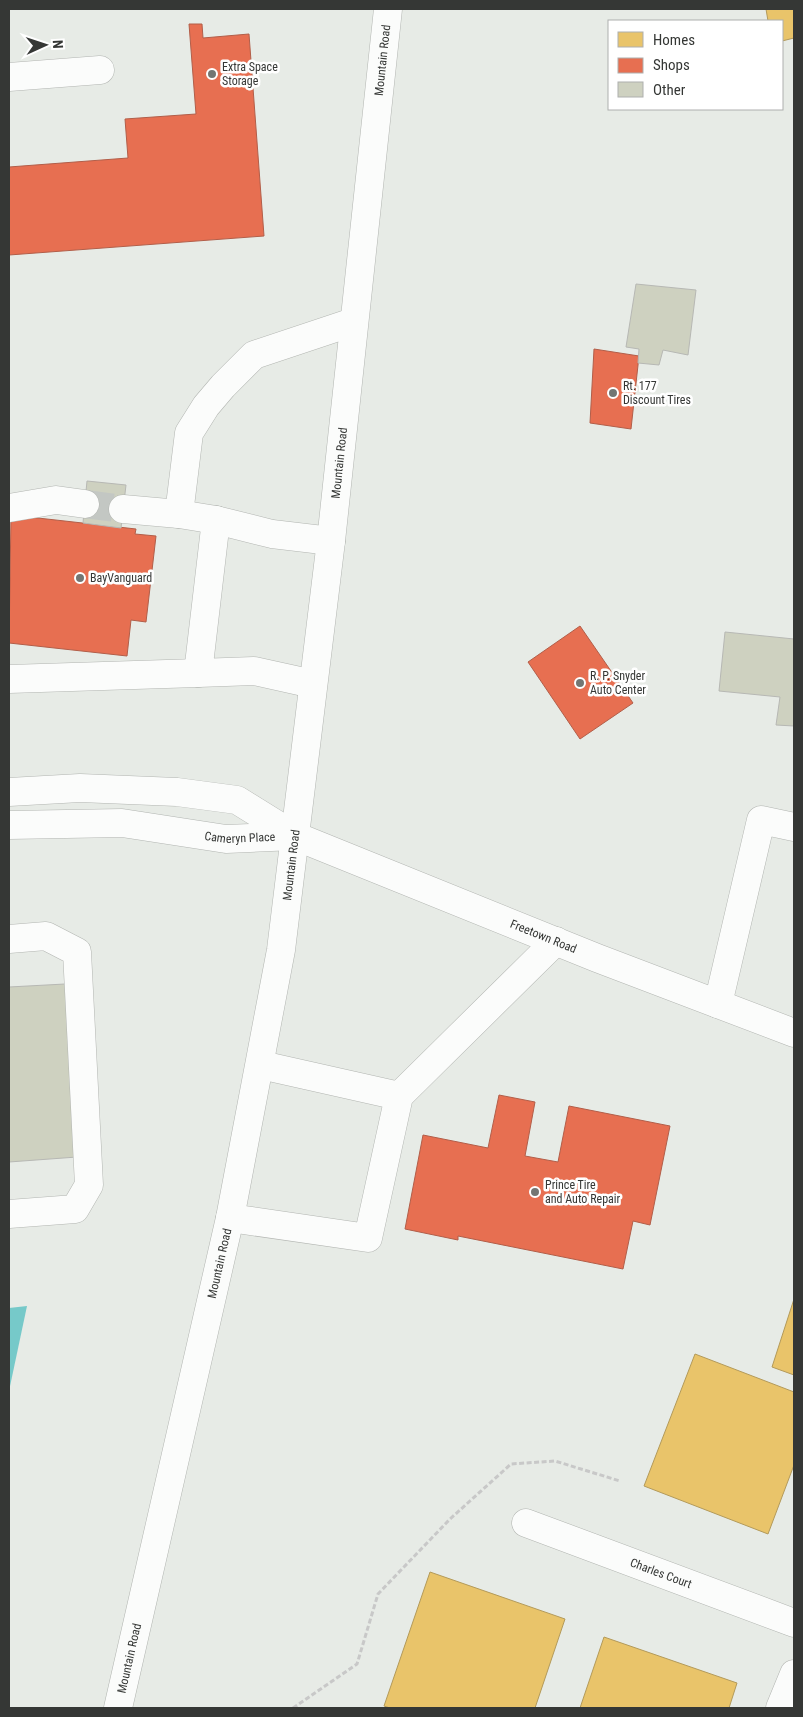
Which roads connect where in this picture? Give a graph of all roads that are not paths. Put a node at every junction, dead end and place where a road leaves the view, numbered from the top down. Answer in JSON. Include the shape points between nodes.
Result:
{"nodes":[{"id":1,"x":388,"y":9,"type":"edge"},
{"id":2,"x":100,"y":70,"type":"dead end"},
{"id":3,"x":9,"y":77,"type":"edge"},
{"id":4,"x":353,"y":322,"type":"junction"},
{"id":5,"x":85,"y":504,"type":"tunnel mouth"},
{"id":6,"x":9,"y":508,"type":"edge"},
{"id":7,"x":124,"y":509,"type":"tunnel mouth"},
{"id":8,"x":179,"y":514,"type":"junction"},
{"id":9,"x":216,"y":520,"type":"junction"},
{"id":10,"x":331,"y":541,"type":"junction"},
{"id":11,"x":198,"y":673,"type":"junction"},
{"id":12,"x":9,"y":679,"type":"edge"},
{"id":13,"x":313,"y":684,"type":"junction"},
{"id":14,"x":9,"y":792,"type":"edge"},
{"id":15,"x":9,"y":825,"type":"edge"},
{"id":16,"x":794,"y":827,"type":"edge"},
{"id":17,"x":295,"y":836,"type":"junction"},
{"id":18,"x":9,"y":939,"type":"edge"},
{"id":19,"x":556,"y":941,"type":"junction"},
{"id":20,"x":718,"y":1004,"type":"junction"},
{"id":21,"x":794,"y":1033,"type":"edge"},
{"id":22,"x":261,"y":1065,"type":"junction"},
{"id":23,"x":399,"y":1096,"type":"junction"},
{"id":24,"x":9,"y":1214,"type":"edge"},
{"id":25,"x":230,"y":1218,"type":"junction"},
{"id":26,"x":526,"y":1523,"type":"dead end"},
{"id":27,"x":794,"y":1623,"type":"edge"},
{"id":28,"x":794,"y":1674,"type":"edge"},
{"id":29,"x":118,"y":1708,"type":"edge"},
{"id":30,"x":780,"y":1708,"type":"edge"}],
"edges":[{"from":1,"to":4,"type":"main road","name":"Mountain Road"},
{"from":2,"to":3,"type":"main road"},
{"from":4,"to":8,"type":"main road","via":[[254,355],[223,386],[189,433]]},
{"from":4,"to":10,"type":"main road","name":"Mountain Road"},
{"from":5,"to":6,"type":"main road","via":[[56,500]]},
{"from":7,"to":8,"type":"main road"},
{"from":8,"to":9,"type":"main road"},
{"from":9,"to":10,"type":"main road","via":[[272,534]]},
{"from":9,"to":11,"type":"main road"},
{"from":10,"to":13,"type":"main road","name":"Mountain Road"},
{"from":11,"to":12,"type":"main road"},
{"from":11,"to":13,"type":"main road","via":[[254,671]]},
{"from":13,"to":17,"type":"main road","name":"Mountain Road"},
{"from":14,"to":17,"type":"main road","name":"Cameryn Place","via":[[80,788],[177,792],[237,800]]},
{"from":15,"to":17,"type":"main road","name":"Cameryn Place","via":[[122,823],[226,839]]},
{"from":16,"to":20,"type":"main road","via":[[761,820]]},
{"from":17,"to":19,"type":"main road","name":"Freetown Road"},
{"from":17,"to":22,"type":"main road","name":"Mountain Road","via":[[281,950]]},
{"from":18,"to":24,"type":"main road","via":[[46,936],[76,952],[89,1185],[75,1209]]},
{"from":19,"to":20,"type":"main road","name":"Freetown Road"},
{"from":19,"to":23,"type":"main road"},
{"from":20,"to":21,"type":"main road","name":"Freetown Road"},
{"from":22,"to":23,"type":"main road"},
{"from":22,"to":25,"type":"main road","name":"Mountain Road"},
{"from":23,"to":25,"type":"main road","via":[[368,1238]]},
{"from":25,"to":29,"type":"main road","name":"Mountain Road"},
{"from":26,"to":27,"type":"main road","name":"Charles Court"},
{"from":28,"to":30,"type":"main road"}]}
